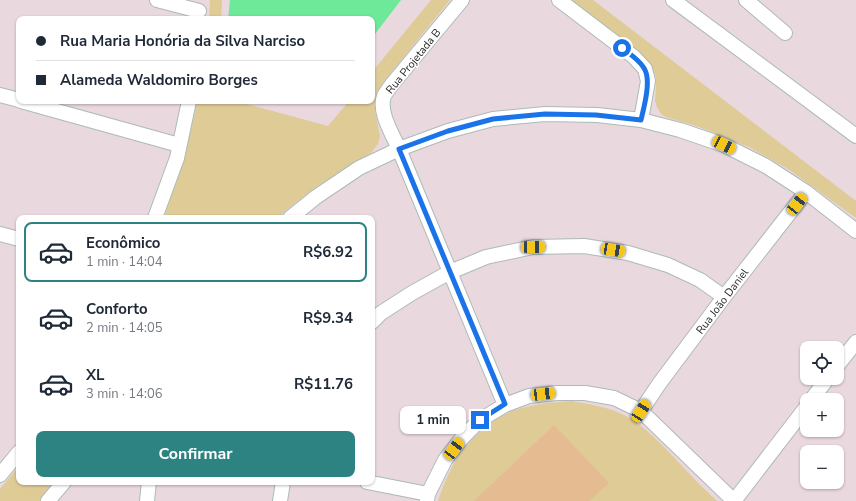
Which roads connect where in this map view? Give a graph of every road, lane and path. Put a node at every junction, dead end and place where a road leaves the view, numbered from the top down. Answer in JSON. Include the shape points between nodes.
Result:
{"nodes":[{"id":1,"x":157,"y":0,"type":"edge"},
{"id":2,"x":462,"y":0,"type":"edge"},
{"id":3,"x":559,"y":0,"type":"edge"},
{"id":4,"x":674,"y":0,"type":"edge"},
{"id":5,"x":746,"y":0,"type":"edge"},
{"id":6,"x":199,"y":10,"type":"edge"},
{"id":7,"x":785,"y":33,"type":"dead end"},
{"id":8,"x":0,"y":95,"type":"edge"},
{"id":9,"x":16,"y":100,"type":"edge"},
{"id":10,"x":31,"y":104,"type":"edge"},
{"id":11,"x":187,"y":104,"type":"edge"},
{"id":12,"x":641,"y":120,"type":"junction"},
{"id":13,"x":856,"y":136,"type":"edge"},
{"id":14,"x":179,"y":145,"type":"junction"},
{"id":15,"x":399,"y":149,"type":"junction"},
{"id":16,"x":806,"y":192,"type":"junction"},
{"id":17,"x":156,"y":215,"type":"edge"},
{"id":18,"x":294,"y":215,"type":"edge"},
{"id":19,"x":856,"y":231,"type":"edge"},
{"id":20,"x":2,"y":237,"type":"edge"},
{"id":21,"x":16,"y":239,"type":"edge"},
{"id":22,"x":450,"y":272,"type":"junction"},
{"id":23,"x":724,"y":297,"type":"junction"},
{"id":24,"x":375,"y":319,"type":"edge"},
{"id":25,"x":856,"y":342,"type":"edge"},
{"id":26,"x":844,"y":357,"type":"edge"},
{"id":27,"x":823,"y":385,"type":"edge"},
{"id":28,"x":816,"y":393,"type":"edge"},
{"id":29,"x":505,"y":404,"type":"junction"},
{"id":30,"x":641,"y":411,"type":"junction"},
{"id":31,"x":800,"y":415,"type":"edge"},
{"id":32,"x":16,"y":456,"type":"edge"},
{"id":33,"x":0,"y":475,"type":"edge"},
{"id":34,"x":375,"y":484,"type":"edge"},
{"id":35,"x":61,"y":485,"type":"edge"},
{"id":36,"x":149,"y":485,"type":"edge"},
{"id":37,"x":282,"y":485,"type":"edge"},
{"id":38,"x":427,"y":498,"type":"edge"},
{"id":39,"x":48,"y":501,"type":"edge"},
{"id":40,"x":147,"y":501,"type":"edge"},
{"id":41,"x":280,"y":501,"type":"edge"},
{"id":42,"x":734,"y":501,"type":"edge"}],
"edges":[{"from":1,"to":6,"type":"street"},
{"from":2,"to":15,"type":"street","name":"Rua Projetada B","via":[[384,97],[383,110],[387,124]]},
{"from":3,"to":12,"type":"street","via":[[634,57],[645,69],[648,81]]},
{"from":4,"to":13,"type":"street"},
{"from":5,"to":7,"type":"street"},
{"from":8,"to":9,"type":"street"},
{"from":10,"to":14,"type":"street"},
{"from":11,"to":14,"type":"street"},
{"from":12,"to":15,"type":"street","via":[[596,115],[545,114],[493,119],[448,131]]},
{"from":12,"to":16,"type":"street","via":[[724,145],[766,166]]},
{"from":14,"to":17,"type":"street","via":[[177,158]]},
{"from":15,"to":18,"type":"street","via":[[359,168]]},
{"from":15,"to":22,"type":"street","name":"Rua Projetada B"},
{"from":16,"to":19,"type":"street"},
{"from":16,"to":23,"type":"street","name":"Rua João Daniel"},
{"from":20,"to":21,"type":"street"},
{"from":22,"to":23,"type":"street","via":[[486,257],[533,247],[584,246],[628,253],[668,266],[700,280]]},
{"from":22,"to":24,"type":"street","via":[[412,293]]},
{"from":22,"to":29,"type":"street","name":"Rua Projetada B"},
{"from":23,"to":30,"type":"street","name":"Rua João Daniel"},
{"from":25,"to":26,"type":"street"},
{"from":27,"to":28,"type":"street"},
{"from":29,"to":30,"type":"street","via":[[529,396],[585,393],[614,398]]},
{"from":29,"to":38,"type":"street","via":[[480,420],[462,438],[445,460]]},
{"from":30,"to":42,"type":"street"},
{"from":31,"to":42,"type":"street"},
{"from":32,"to":33,"type":"street"},
{"from":34,"to":38,"type":"street"},
{"from":35,"to":39,"type":"street"},
{"from":36,"to":40,"type":"street"},
{"from":37,"to":41,"type":"street"}]}
